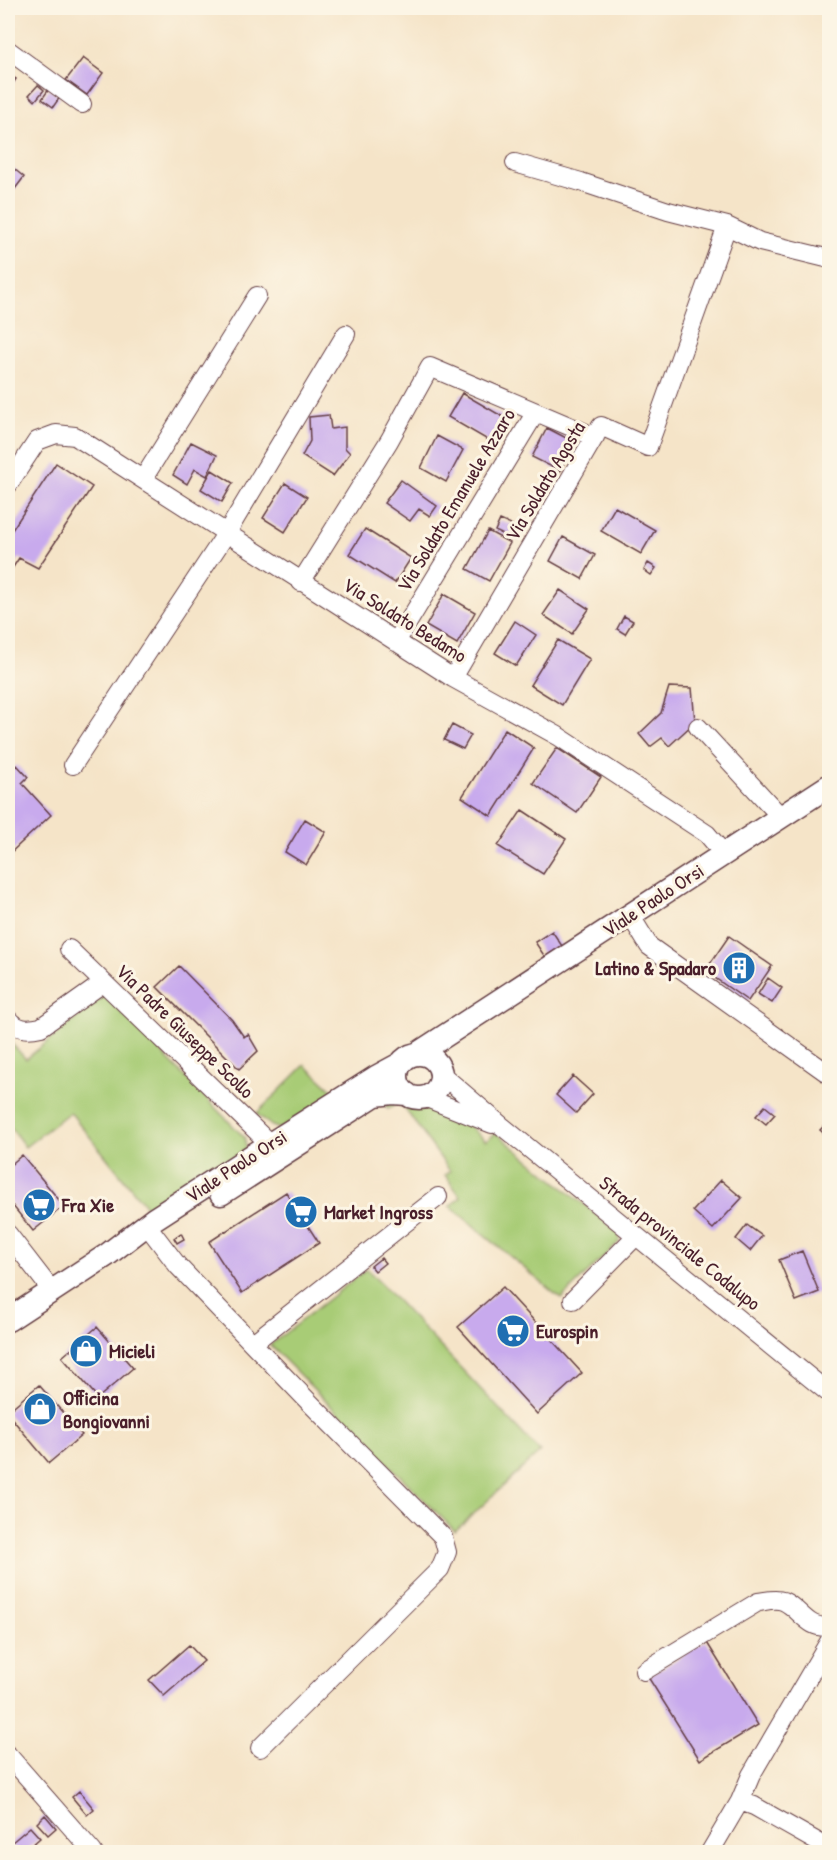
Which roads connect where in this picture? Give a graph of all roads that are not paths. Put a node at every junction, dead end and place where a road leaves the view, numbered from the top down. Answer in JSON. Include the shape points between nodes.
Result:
{"nodes":[{"id":1,"x":8,"y":50,"type":"edge"},
{"id":2,"x":81,"y":104,"type":"dead end"},
{"id":3,"x":514,"y":163,"type":"dead end"},
{"id":4,"x":727,"y":226,"type":"junction"},
{"id":5,"x":830,"y":259,"type":"edge"},
{"id":6,"x":257,"y":296,"type":"dead end"},
{"id":7,"x":346,"y":334,"type":"dead end"},
{"id":8,"x":536,"y":412,"type":"junction"},
{"id":9,"x":595,"y":437,"type":"junction"},
{"id":10,"x":143,"y":479,"type":"junction"},
{"id":11,"x":8,"y":485,"type":"edge"},
{"id":12,"x":226,"y":534,"type":"junction"},
{"id":13,"x":301,"y":582,"type":"junction"},
{"id":14,"x":396,"y":642,"type":"junction"},
{"id":15,"x":453,"y":678,"type":"junction"},
{"id":16,"x":698,"y":727,"type":"dead end"},
{"id":17,"x":74,"y":765,"type":"dead end"},
{"id":18,"x":830,"y":785,"type":"edge"},
{"id":19,"x":781,"y":817,"type":"junction"},
{"id":20,"x":724,"y":854,"type":"junction"},
{"id":21,"x":630,"y":915,"type":"junction"},
{"id":22,"x":69,"y":949,"type":"dead end"},
{"id":23,"x":103,"y":983,"type":"junction"},
{"id":24,"x":477,"y":1013,"type":"junction"},
{"id":25,"x":8,"y":1020,"type":"edge"},
{"id":26,"x":409,"y":1059,"type":"junction"},
{"id":27,"x":440,"y":1071,"type":"junction"},
{"id":28,"x":830,"y":1075,"type":"edge"},
{"id":29,"x":415,"y":1096,"type":"junction"},
{"id":30,"x":357,"y":1107,"type":"junction"},
{"id":31,"x":503,"y":1127,"type":"junction"},
{"id":32,"x":270,"y":1144,"type":"junction"},
{"id":33,"x":438,"y":1197,"type":"dead end"},
{"id":34,"x":213,"y":1199,"type":"junction"},
{"id":35,"x":150,"y":1229,"type":"junction"},
{"id":36,"x":8,"y":1234,"type":"edge"},
{"id":37,"x":636,"y":1236,"type":"junction"},
{"id":38,"x":52,"y":1291,"type":"junction"},
{"id":39,"x":573,"y":1300,"type":"dead end"},
{"id":40,"x":8,"y":1320,"type":"edge"},
{"id":41,"x":253,"y":1343,"type":"junction"},
{"id":42,"x":830,"y":1394,"type":"edge"},
{"id":43,"x":830,"y":1626,"type":"edge"},
{"id":44,"x":830,"y":1640,"type":"edge"},
{"id":45,"x":644,"y":1671,"type":"dead end"},
{"id":46,"x":260,"y":1748,"type":"dead end"},
{"id":47,"x":8,"y":1755,"type":"edge"},
{"id":48,"x":740,"y":1801,"type":"junction"},
{"id":49,"x":830,"y":1849,"type":"edge"},
{"id":50,"x":93,"y":1852,"type":"edge"},
{"id":51,"x":710,"y":1852,"type":"edge"}],
"edges":[{"from":1,"to":2,"type":"street"},
{"from":3,"to":4,"type":"street"},
{"from":4,"to":5,"type":"street","via":[[760,242]]},
{"from":4,"to":9,"type":"street","name":"Via Soldato Agosta","via":[[648,447],[601,426]]},
{"from":6,"to":10,"type":"street"},
{"from":7,"to":12,"type":"street"},
{"from":8,"to":9,"type":"street"},
{"from":8,"to":13,"type":"street","via":[[430,367]]},
{"from":8,"to":14,"type":"street","name":"Via Soldato Emanuele Azzaro"},
{"from":9,"to":15,"type":"street","name":"Via Soldato Agosta"},
{"from":10,"to":11,"type":"street","name":"Via Soldato Bedamo","via":[[75,436],[56,434],[37,441]]},
{"from":10,"to":12,"type":"street","name":"Via Soldato Bedamo"},
{"from":12,"to":13,"type":"street","name":"Via Soldato Bedamo"},
{"from":12,"to":17,"type":"street"},
{"from":13,"to":14,"type":"street","name":"Via Soldato Bedamo"},
{"from":14,"to":15,"type":"street","name":"Via Soldato Bedamo"},
{"from":15,"to":20,"type":"street","name":"Via Soldato Bedamo","via":[[568,743],[707,834]]},
{"from":16,"to":19,"type":"street"},
{"from":18,"to":19,"type":"main road","name":"Viale Paolo Orsi"},
{"from":19,"to":20,"type":"main road","name":"Viale Paolo Orsi"},
{"from":20,"to":21,"type":"main road","name":"Viale Paolo Orsi"},
{"from":21,"to":24,"type":"main road","name":"Viale Paolo Orsi"},
{"from":21,"to":28,"type":"street","via":[[649,946]]},
{"from":22,"to":23,"type":"street","name":"Via Padre Giuseppe Scollo"},
{"from":23,"to":25,"type":"street","via":[[41,1028],[17,1027]]},
{"from":23,"to":32,"type":"street","name":"Via Padre Giuseppe Scollo"},
{"from":24,"to":26,"type":"main road","name":"Viale Paolo Orsi"},
{"from":24,"to":27,"type":"main road","via":[[450,1043]]},
{"from":26,"to":27,"type":"main road","via":[[431,1058]]},
{"from":26,"to":29,"type":"main road","via":[[397,1072],[397,1080],[400,1088]]},
{"from":26,"to":32,"type":"main road","name":"Viale Paolo Orsi"},
{"from":27,"to":29,"type":"main road","via":[[440,1081],[431,1094]]},
{"from":27,"to":31,"type":"street","name":"Strada provinciale Codalupo"},
{"from":29,"to":30,"type":"main road","name":"Viale Paolo Orsi","via":[[381,1093]]},
{"from":29,"to":31,"type":"street"},
{"from":30,"to":32,"type":"street","via":[[326,1118],[282,1144]]},
{"from":30,"to":34,"type":"main road","name":"Viale Paolo Orsi"},
{"from":31,"to":37,"type":"street","name":"Strada provinciale Codalupo"},
{"from":32,"to":34,"type":"street","via":[[264,1160],[230,1181]]},
{"from":32,"to":35,"type":"main road","name":"Viale Paolo Orsi"},
{"from":33,"to":41,"type":"street"},
{"from":34,"to":35,"type":"main road","name":"Viale Paolo Orsi"},
{"from":35,"to":38,"type":"main road","name":"Viale Paolo Orsi"},
{"from":35,"to":41,"type":"street","via":[[178,1266]]},
{"from":36,"to":38,"type":"street"},
{"from":37,"to":39,"type":"street"},
{"from":37,"to":42,"type":"street","name":"Strada provinciale Codalupo"},
{"from":38,"to":40,"type":"main road","name":"Viale Paolo Orsi"},
{"from":41,"to":46,"type":"street","via":[[443,1537],[447,1552],[440,1569]]},
{"from":43,"to":45,"type":"street","via":[[823,1628],[808,1622],[784,1601],[758,1602]]},
{"from":44,"to":48,"type":"street"},
{"from":47,"to":50,"type":"street"},
{"from":48,"to":49,"type":"street"},
{"from":48,"to":51,"type":"street"}]}
